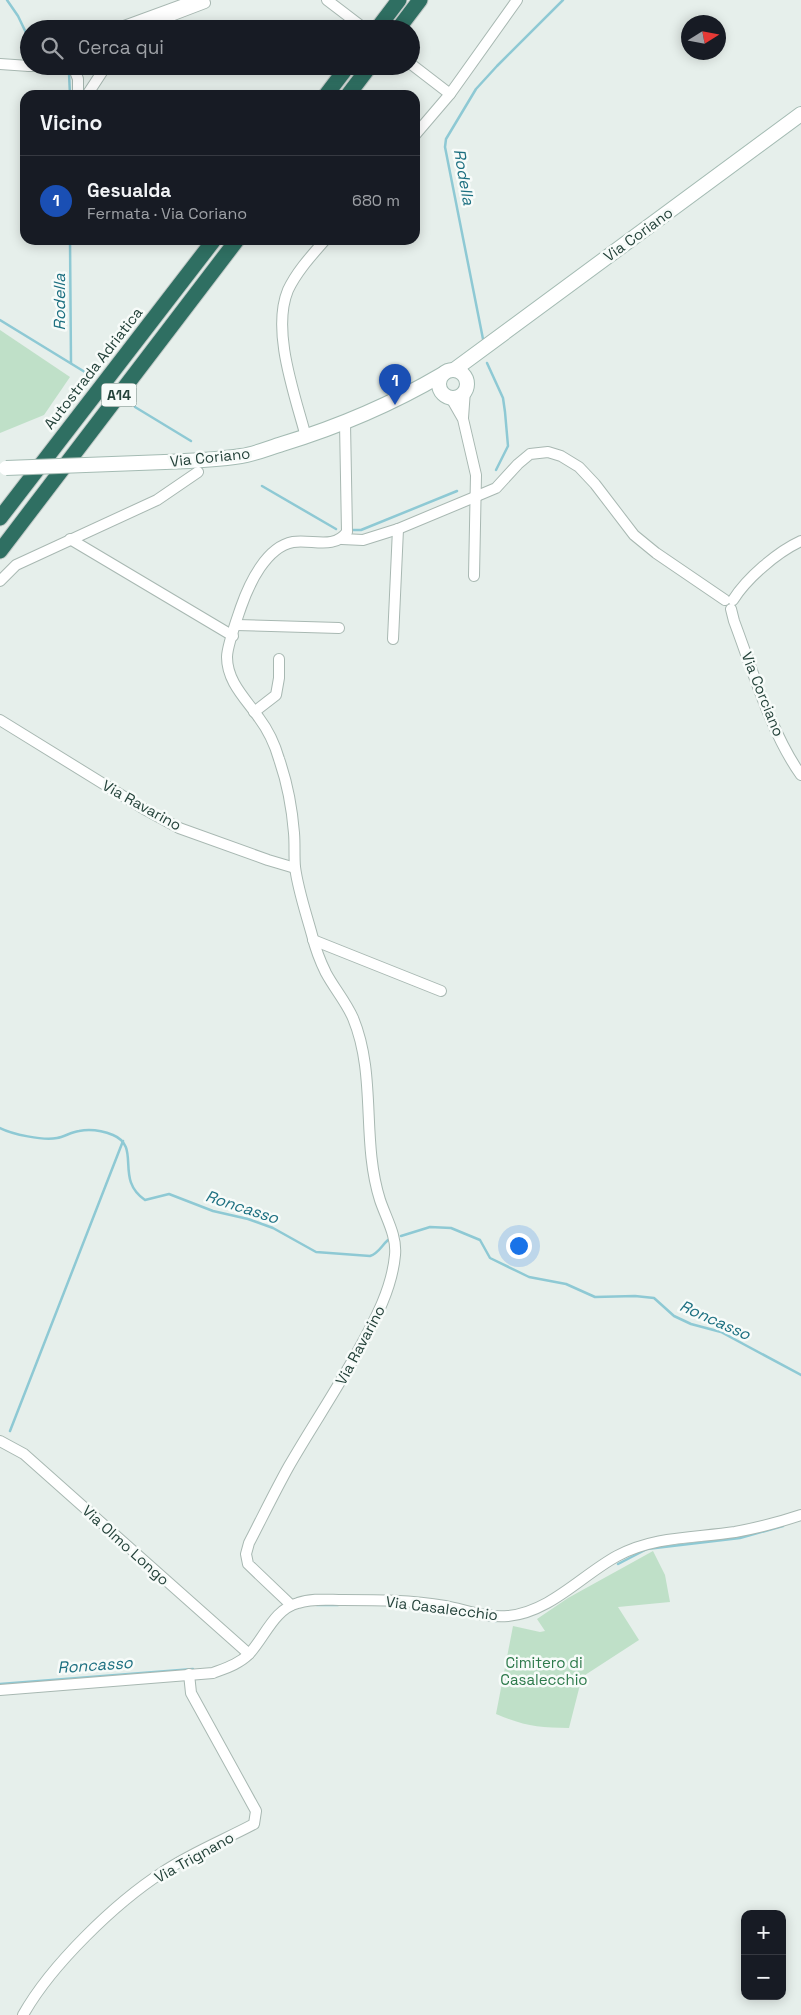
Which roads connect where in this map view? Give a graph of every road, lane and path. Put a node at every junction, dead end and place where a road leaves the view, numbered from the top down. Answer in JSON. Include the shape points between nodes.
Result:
{"nodes":[{"id":1,"x":195,"y":0,"type":"edge"},
{"id":2,"x":204,"y":0,"type":"edge"},
{"id":3,"x":327,"y":0,"type":"edge"},
{"id":4,"x":399,"y":0,"type":"edge"},
{"id":5,"x":420,"y":0,"type":"edge"},
{"id":6,"x":517,"y":0,"type":"edge"},
{"id":7,"x":141,"y":20,"type":"edge"},
{"id":8,"x":160,"y":20,"type":"edge"},
{"id":9,"x":353,"y":20,"type":"edge"},
{"id":10,"x":384,"y":20,"type":"edge"},
{"id":11,"x":405,"y":20,"type":"edge"},
{"id":12,"x":0,"y":64,"type":"edge"},
{"id":13,"x":20,"y":65,"type":"edge"},
{"id":14,"x":420,"y":71,"type":"edge"},
{"id":15,"x":76,"y":75,"type":"edge"},
{"id":16,"x":100,"y":75,"type":"edge"},
{"id":17,"x":341,"y":75,"type":"edge"},
{"id":18,"x":363,"y":75,"type":"edge"},
{"id":19,"x":78,"y":90,"type":"edge"},
{"id":20,"x":90,"y":90,"type":"edge"},
{"id":21,"x":330,"y":90,"type":"edge"},
{"id":22,"x":352,"y":90,"type":"edge"},
{"id":23,"x":446,"y":91,"type":"junction"},
{"id":24,"x":801,"y":114,"type":"edge"},
{"id":25,"x":420,"y":128,"type":"edge"},
{"id":26,"x":210,"y":245,"type":"edge"},
{"id":27,"x":233,"y":245,"type":"edge"},
{"id":28,"x":321,"y":245,"type":"edge"},
{"id":29,"x":475,"y":354,"type":"junction"},
{"id":30,"x":449,"y":372,"type":"junction"},
{"id":31,"x":466,"y":386,"type":"junction"},
{"id":32,"x":410,"y":394,"type":"junction"},
{"id":33,"x":447,"y":396,"type":"junction"},
{"id":34,"x":463,"y":419,"type":"junction"},
{"id":35,"x":345,"y":423,"type":"junction"},
{"id":36,"x":306,"y":437,"type":"junction"},
{"id":37,"x":3,"y":468,"type":"edge"},
{"id":38,"x":198,"y":472,"type":"dead end"},
{"id":39,"x":477,"y":496,"type":"junction"},
{"id":40,"x":0,"y":518,"type":"edge"},
{"id":41,"x":398,"y":529,"type":"junction"},
{"id":42,"x":70,"y":539,"type":"junction"},
{"id":43,"x":342,"y":539,"type":"junction"},
{"id":44,"x":801,"y":541,"type":"edge"},
{"id":45,"x":0,"y":551,"type":"edge"},
{"id":46,"x":474,"y":576,"type":"dead end"},
{"id":47,"x":0,"y":580,"type":"edge"},
{"id":48,"x":730,"y":603,"type":"junction"},
{"id":49,"x":236,"y":625,"type":"junction"},
{"id":50,"x":339,"y":628,"type":"dead end"},
{"id":51,"x":233,"y":636,"type":"junction"},
{"id":52,"x":393,"y":640,"type":"dead end"},
{"id":53,"x":279,"y":660,"type":"dead end"},
{"id":54,"x":254,"y":712,"type":"junction"},
{"id":55,"x":0,"y":720,"type":"edge"},
{"id":56,"x":801,"y":776,"type":"edge"},
{"id":57,"x":295,"y":868,"type":"junction"},
{"id":58,"x":313,"y":940,"type":"junction"},
{"id":59,"x":441,"y":991,"type":"dead end"},
{"id":60,"x":0,"y":1441,"type":"edge"},
{"id":61,"x":801,"y":1515,"type":"edge"},
{"id":62,"x":291,"y":1605,"type":"junction"},
{"id":63,"x":249,"y":1654,"type":"junction"},
{"id":64,"x":189,"y":1674,"type":"junction"},
{"id":65,"x":0,"y":1690,"type":"edge"},
{"id":66,"x":23,"y":2015,"type":"edge"}],
"edges":[{"from":1,"to":7,"type":"street"},
{"from":2,"to":8,"type":"street","via":[[205,3]]},
{"from":3,"to":9,"type":"street"},
{"from":4,"to":10,"type":"highway"},
{"from":5,"to":11,"type":"highway"},
{"from":6,"to":23,"type":"street"},
{"from":12,"to":13,"type":"street"},
{"from":14,"to":23,"type":"street"},
{"from":15,"to":19,"type":"street"},
{"from":16,"to":20,"type":"street"},
{"from":17,"to":21,"type":"highway"},
{"from":18,"to":22,"type":"highway"},
{"from":23,"to":25,"type":"street"},
{"from":24,"to":29,"type":"main road","name":"Via Coriano"},
{"from":26,"to":40,"type":"highway","name":"Autostrada Adriatica","number":"A14"},
{"from":27,"to":45,"type":"highway","number":"A14"},
{"from":28,"to":36,"type":"street","via":[[302,266],[288,290],[283,313],[286,355]]},
{"from":29,"to":30,"type":"main road","name":"Via Coriano"},
{"from":29,"to":31,"type":"main road"},
{"from":30,"to":31,"type":"main road","via":[[462,374]]},
{"from":30,"to":32,"type":"main road","name":"Via Coriano"},
{"from":30,"to":33,"type":"main road","via":[[439,382]]},
{"from":31,"to":33,"type":"main road","via":[[459,396]]},
{"from":31,"to":34,"type":"street"},
{"from":32,"to":33,"type":"main road","name":"Via Coriano"},
{"from":32,"to":35,"type":"main road","name":"Via Coriano"},
{"from":33,"to":34,"type":"street"},
{"from":34,"to":39,"type":"street","via":[[476,474]]},
{"from":35,"to":36,"type":"main road","name":"Via Coriano"},
{"from":35,"to":43,"type":"street","via":[[348,520],[347,532]]},
{"from":36,"to":37,"type":"main road","name":"Via Coriano","bridge":true,"via":[[243,456],[199,461]]},
{"from":38,"to":42,"type":"street","name":"Via Coriano","via":[[157,500]]},
{"from":39,"to":41,"type":"street","name":"Via Ravarino"},
{"from":39,"to":46,"type":"street"},
{"from":39,"to":48,"type":"street","name":"Via Ravarino","via":[[496,488],[530,454],[548,452],[562,456],[580,467],[634,535]]},
{"from":41,"to":43,"type":"street","name":"Via Ravarino","via":[[363,540]]},
{"from":41,"to":52,"type":"street"},
{"from":42,"to":47,"type":"street","name":"Via Coriano","via":[[16,565]]},
{"from":42,"to":51,"type":"street"},
{"from":43,"to":49,"type":"street","name":"Via Ravarino","via":[[294,542],[272,553],[250,587]]},
{"from":44,"to":48,"type":"street","via":[[786,548],[755,575]]},
{"from":48,"to":56,"type":"street","name":"Via Corciano","via":[[770,714],[791,762]]},
{"from":49,"to":50,"type":"street"},
{"from":49,"to":51,"type":"street","name":"Via Ravarino"},
{"from":51,"to":54,"type":"street","name":"Via Ravarino","via":[[227,653],[228,668]]},
{"from":53,"to":54,"type":"street","via":[[276,695]]},
{"from":54,"to":57,"type":"street","name":"Via Ravarino","via":[[280,760],[294,833]]},
{"from":55,"to":57,"type":"street","name":"Via Ravarino","via":[[179,828]]},
{"from":57,"to":58,"type":"street","name":"Via Ravarino"},
{"from":58,"to":59,"type":"street"},
{"from":58,"to":62,"type":"street","name":"Via Ravarino","via":[[325,971],[352,1015],[364,1050],[370,1148],[396,1253],[379,1312],[249,1543],[248,1564]]},
{"from":60,"to":63,"type":"street","name":"Via Olmo Longo","via":[[24,1454]]},
{"from":61,"to":62,"type":"street","name":"Via Casalecchio","via":[[736,1532],[638,1546],[616,1556],[544,1605],[508,1616],[482,1615],[399,1600],[307,1600]]},
{"from":62,"to":63,"type":"street","via":[[265,1631]]},
{"from":63,"to":64,"type":"street","via":[[234,1666],[213,1673]]},
{"from":64,"to":65,"type":"street"},
{"from":64,"to":66,"type":"street","name":"Via Trignano","via":[[191,1693],[256,1811],[254,1824],[164,1871],[136,1890],[68,1956]]}]}
